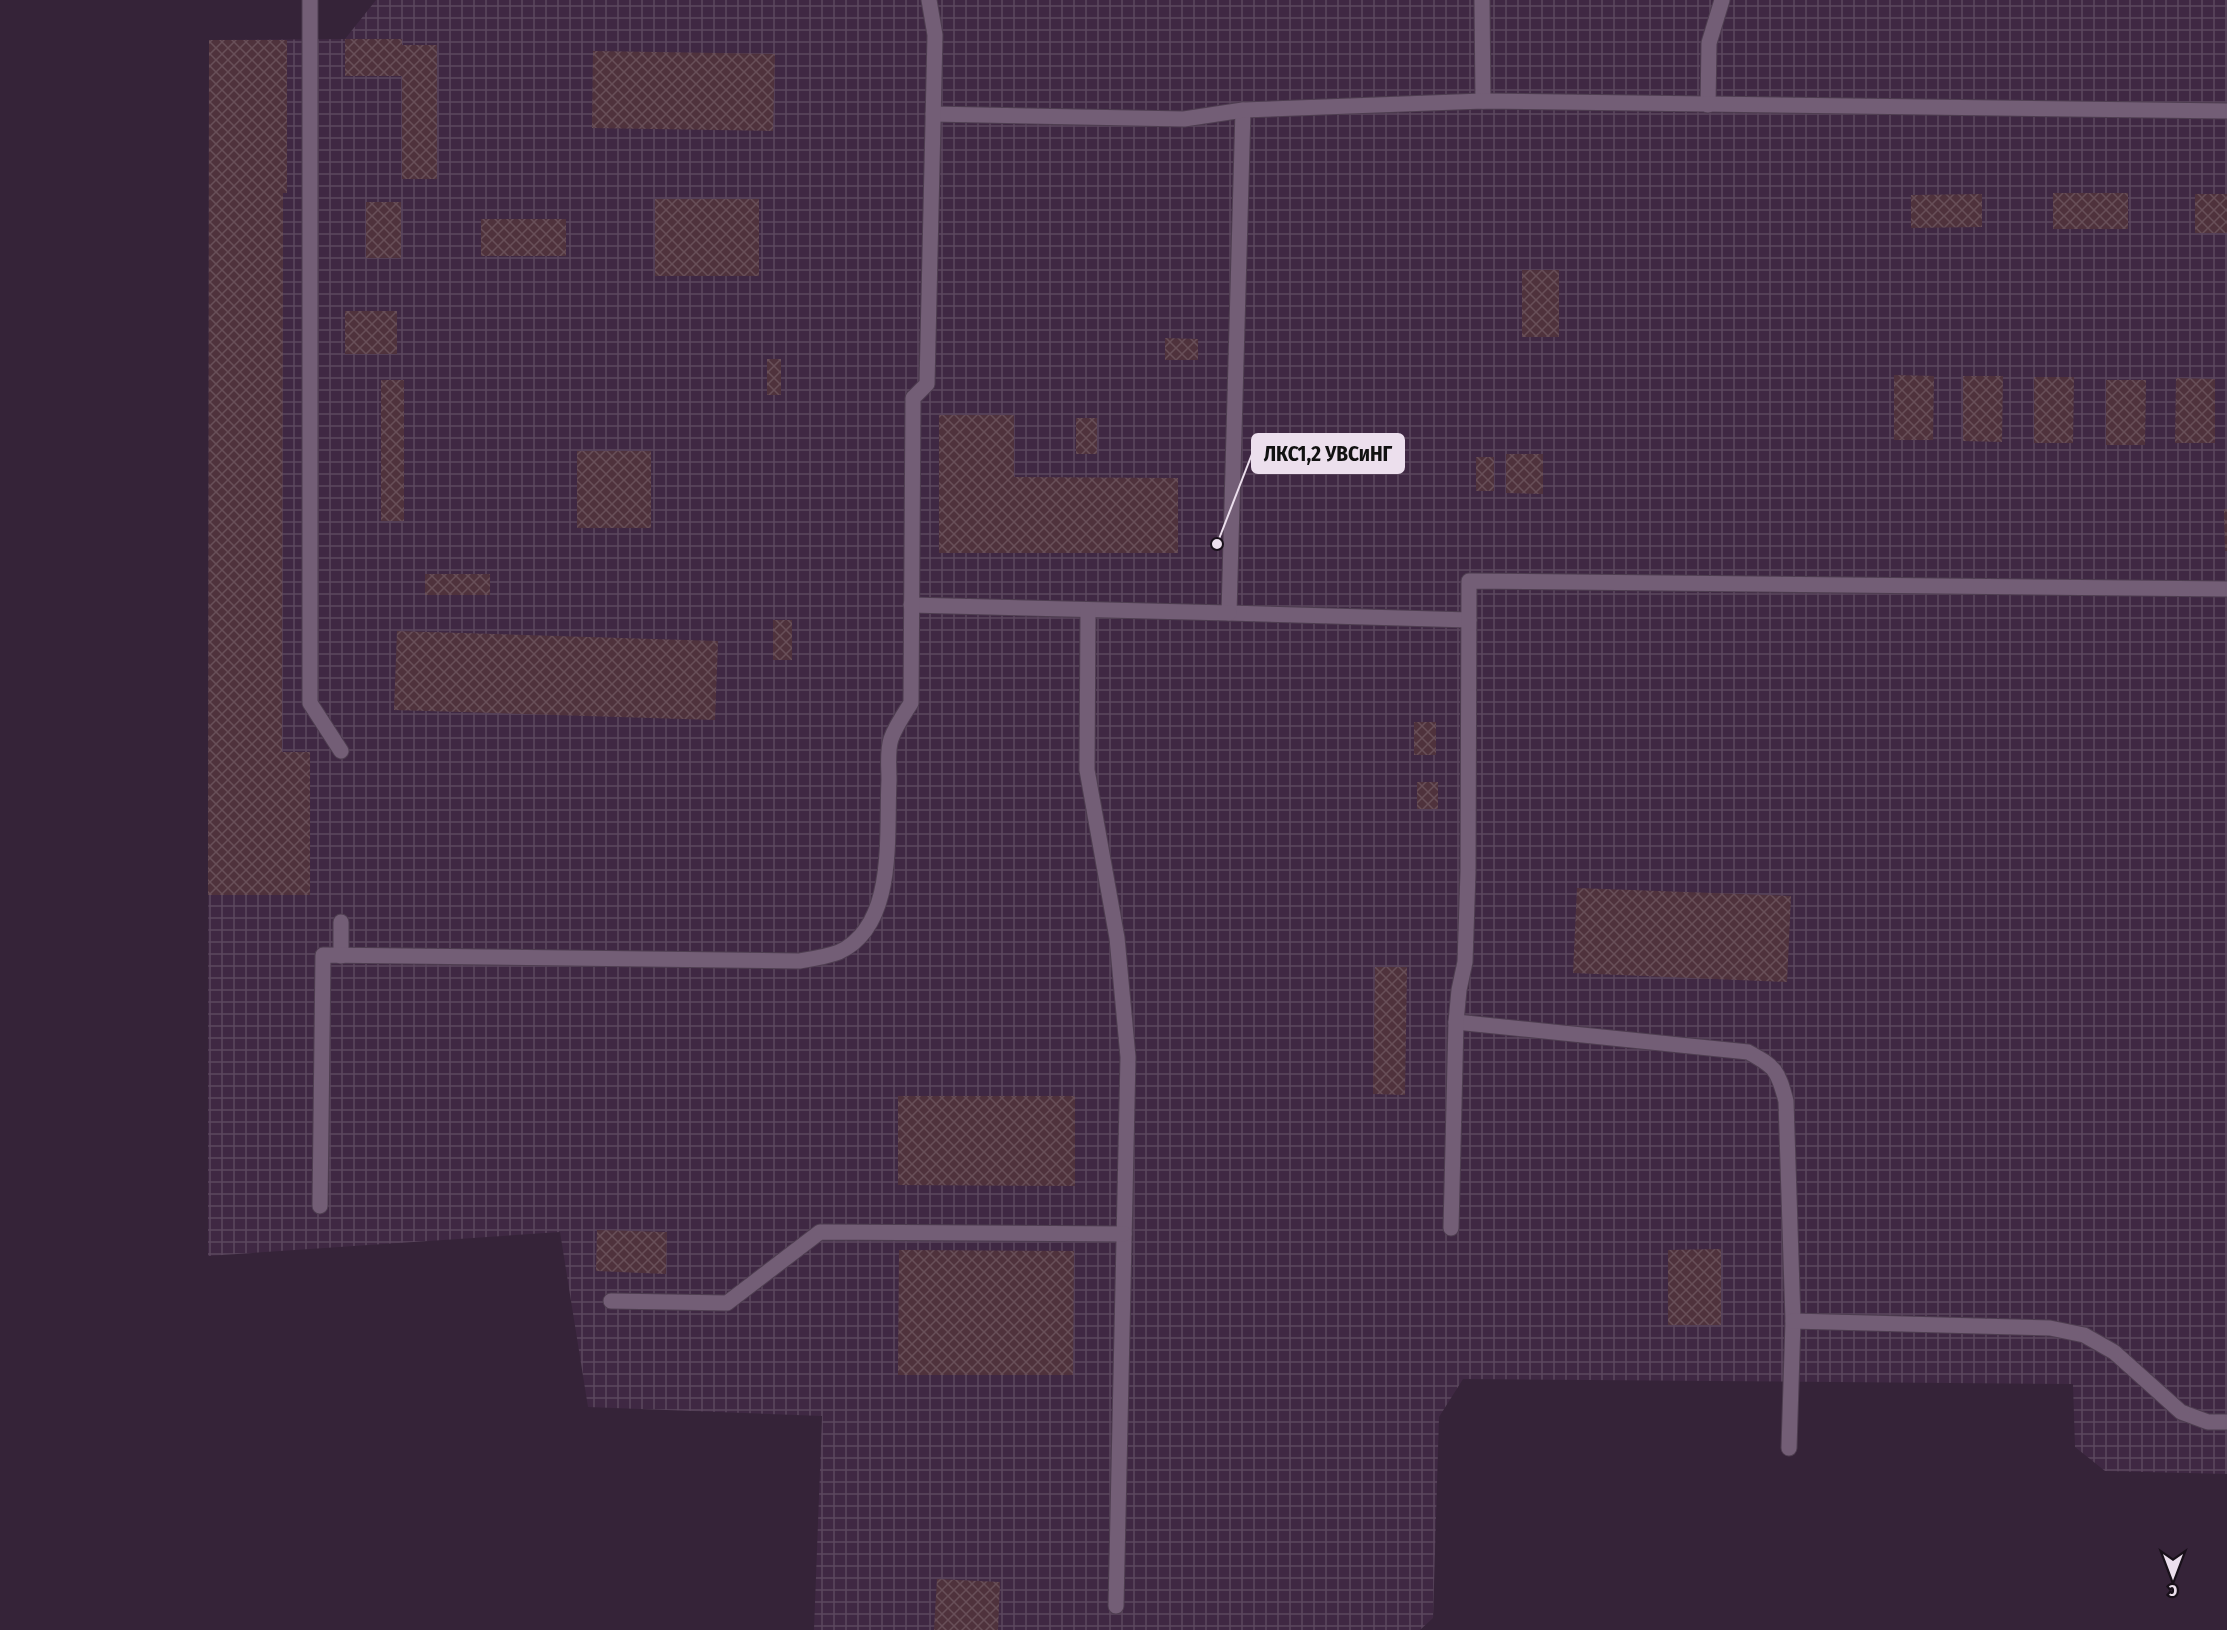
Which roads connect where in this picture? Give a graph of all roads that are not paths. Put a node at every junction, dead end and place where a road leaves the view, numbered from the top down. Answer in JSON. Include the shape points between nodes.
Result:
{"nodes":[{"id":1,"x":310,"y":0,"type":"edge"},
{"id":2,"x":929,"y":0,"type":"edge"},
{"id":3,"x":1482,"y":0,"type":"edge"},
{"id":4,"x":1722,"y":0,"type":"edge"},
{"id":5,"x":1483,"y":101,"type":"junction"},
{"id":6,"x":1708,"y":105,"type":"junction"},
{"id":7,"x":1243,"y":110,"type":"junction"},
{"id":8,"x":2227,"y":111,"type":"edge"},
{"id":9,"x":933,"y":114,"type":"junction"},
{"id":10,"x":2227,"y":589,"type":"edge"},
{"id":11,"x":911,"y":605,"type":"junction"},
{"id":12,"x":1088,"y":610,"type":"junction"},
{"id":13,"x":1229,"y":614,"type":"junction"},
{"id":14,"x":1469,"y":620,"type":"junction"},
{"id":15,"x":341,"y":751,"type":"dead end"},
{"id":16,"x":341,"y":922,"type":"dead end"},
{"id":17,"x":341,"y":956,"type":"junction"},
{"id":18,"x":1455,"y":1022,"type":"junction"},
{"id":19,"x":320,"y":1206,"type":"dead end"},
{"id":20,"x":1451,"y":1228,"type":"dead end"},
{"id":21,"x":1124,"y":1234,"type":"junction"},
{"id":22,"x":611,"y":1301,"type":"dead end"},
{"id":23,"x":1793,"y":1321,"type":"junction"},
{"id":24,"x":2227,"y":1422,"type":"edge"},
{"id":25,"x":1789,"y":1448,"type":"dead end"},
{"id":26,"x":1116,"y":1606,"type":"dead end"}],
"edges":[{"from":1,"to":15,"type":"lane","via":[[310,703]]},
{"from":2,"to":9,"type":"lane","via":[[935,35]]},
{"from":3,"to":5,"type":"lane"},
{"from":4,"to":6,"type":"lane","via":[[1709,43]]},
{"from":5,"to":6,"type":"lane"},
{"from":5,"to":7,"type":"lane"},
{"from":6,"to":8,"type":"lane"},
{"from":7,"to":9,"type":"lane","via":[[1184,119]]},
{"from":7,"to":13,"type":"lane"},
{"from":9,"to":11,"type":"lane","via":[[927,384],[913,398]]},
{"from":10,"to":14,"type":"lane","via":[[1469,581]]},
{"from":11,"to":12,"type":"lane"},
{"from":11,"to":17,"type":"lane","via":[[911,703],[891,740],[885,870],[879,906],[870,926],[840,951],[799,961]]},
{"from":12,"to":13,"type":"lane"},
{"from":12,"to":21,"type":"lane","via":[[1087,770],[1117,938],[1128,1057]]},
{"from":13,"to":14,"type":"lane"},
{"from":14,"to":18,"type":"lane","via":[[1466,951]]},
{"from":16,"to":17,"type":"lane"},
{"from":17,"to":19,"type":"lane","via":[[323,955]]},
{"from":18,"to":20,"type":"lane"},
{"from":18,"to":23,"type":"lane","via":[[1748,1052],[1768,1063],[1779,1076],[1786,1101]]},
{"from":21,"to":22,"type":"lane","via":[[820,1232],[727,1303]]},
{"from":21,"to":26,"type":"lane"},
{"from":23,"to":24,"type":"lane","via":[[2050,1328],[2084,1335],[2114,1352],[2181,1412],[2208,1422]]},
{"from":23,"to":25,"type":"lane"}]}
